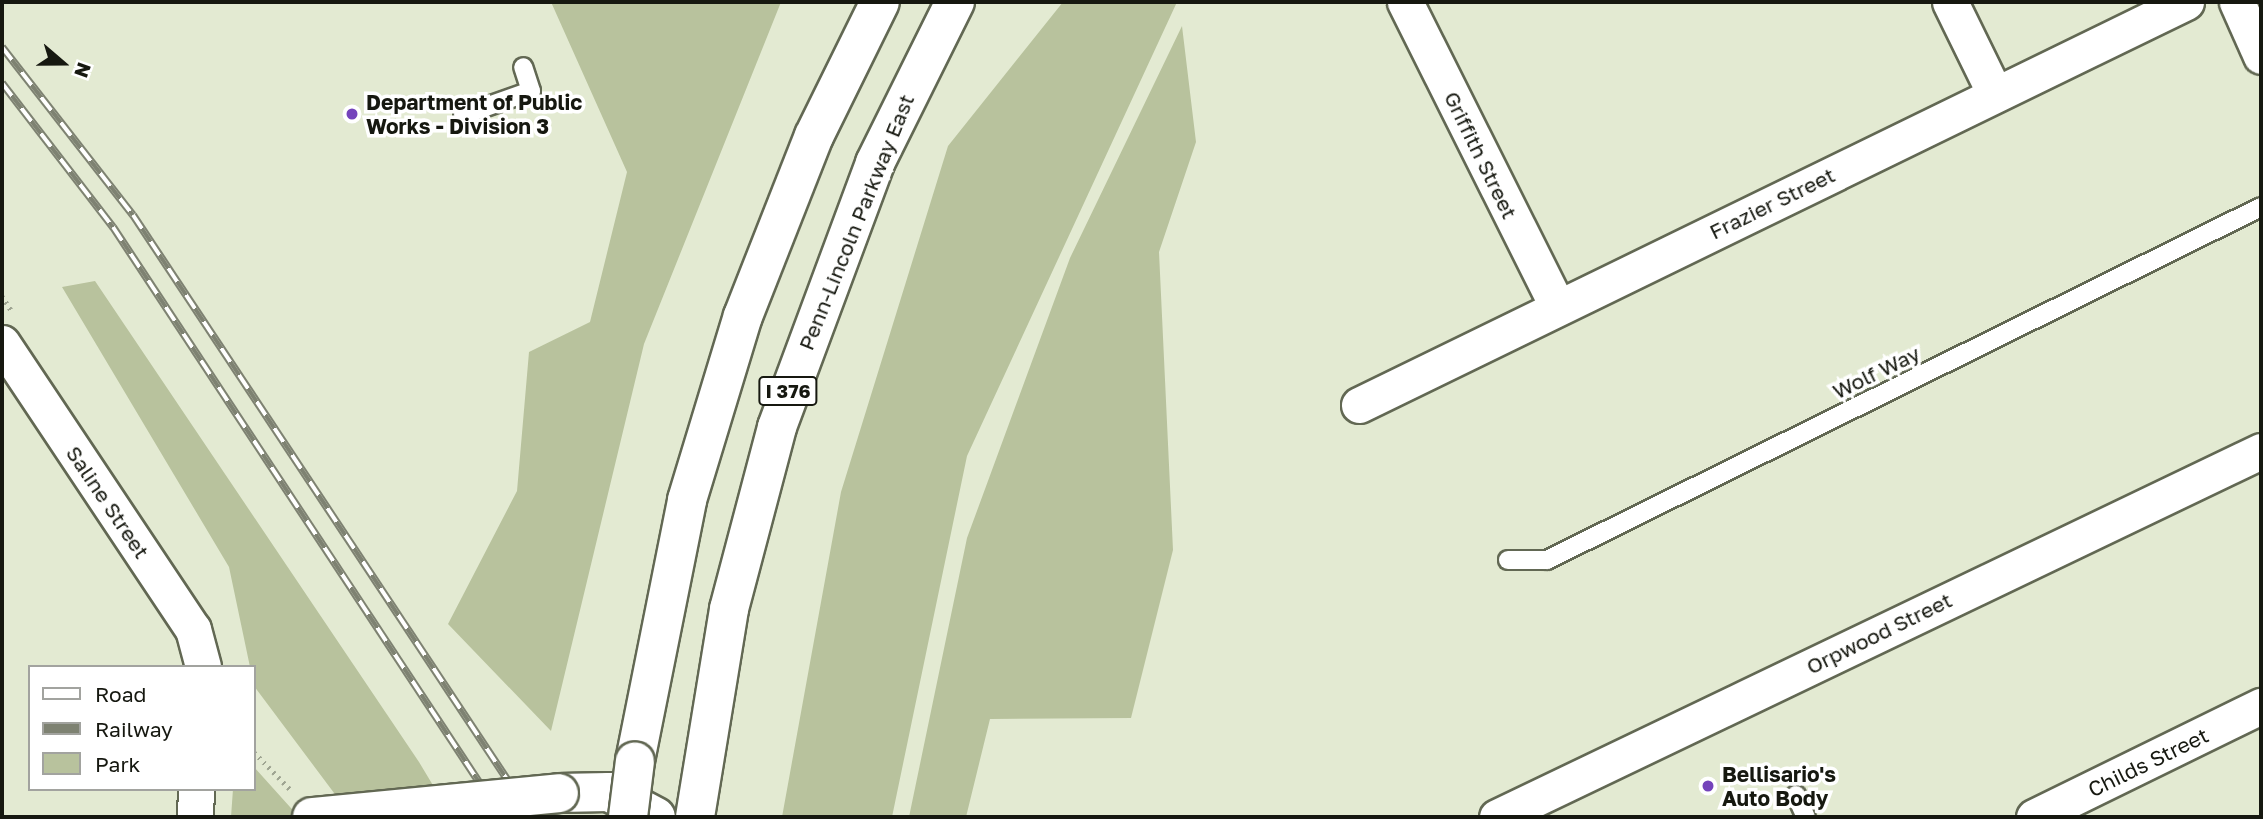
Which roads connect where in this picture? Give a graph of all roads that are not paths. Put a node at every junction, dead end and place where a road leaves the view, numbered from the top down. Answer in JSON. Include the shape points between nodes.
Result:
{"nodes":[{"id":1,"x":880,"y":2,"type":"edge"},
{"id":2,"x":955,"y":2,"type":"edge"},
{"id":3,"x":1405,"y":2,"type":"edge"},
{"id":4,"x":1950,"y":2,"type":"edge"},
{"id":5,"x":2186,"y":2,"type":"edge"},
{"id":6,"x":2237,"y":2,"type":"edge"},
{"id":7,"x":2261,"y":56,"type":"edge"},
{"id":8,"x":523,"y":67,"type":"dead end"},
{"id":9,"x":1995,"y":94,"type":"junction"},
{"id":10,"x":463,"y":116,"type":"dead end"},
{"id":11,"x":2261,"y":207,"type":"edge"},
{"id":12,"x":1558,"y":307,"type":"junction"},
{"id":13,"x":2,"y":342,"type":"edge"},
{"id":14,"x":1359,"y":405,"type":"dead end"},
{"id":15,"x":2261,"y":451,"type":"edge"},
{"id":16,"x":1508,"y":560,"type":"dead end"},
{"id":17,"x":202,"y":665,"type":"edge"},
{"id":18,"x":2261,"y":706,"type":"edge"},
{"id":19,"x":196,"y":791,"type":"edge"},
{"id":20,"x":1796,"y":795,"type":"dead end"},
{"id":21,"x":306,"y":808,"type":"edge"},
{"id":22,"x":696,"y":811,"type":"edge"},
{"id":23,"x":195,"y":817,"type":"edge"},
{"id":24,"x":628,"y":817,"type":"edge"},
{"id":25,"x":656,"y":817,"type":"edge"},
{"id":26,"x":1497,"y":817,"type":"edge"},
{"id":27,"x":1806,"y":817,"type":"edge"},
{"id":28,"x":2034,"y":817,"type":"edge"}],
"edges":[{"from":1,"to":24,"type":"main road","bridge":true,"via":[[814,136],[743,316],[687,500]]},
{"from":2,"to":22,"type":"main road","name":"Penn-Lincoln Parkway East","number":"I 376","via":[[875,163],[797,363],[729,609]]},
{"from":3,"to":12,"type":"street","name":"Griffith Street"},
{"from":4,"to":9,"type":"street"},
{"from":5,"to":9,"type":"street","name":"Frazier Street"},
{"from":6,"to":7,"type":"street"},
{"from":8,"to":10,"type":"lane","via":[[531,91]]},
{"from":9,"to":12,"type":"street","name":"Frazier Street"},
{"from":11,"to":16,"type":"lane","name":"Wolf Way","via":[[1547,560]]},
{"from":12,"to":14,"type":"street","name":"Frazier Street"},
{"from":13,"to":17,"type":"street","name":"Saline Street","via":[[193,629]]},
{"from":15,"to":26,"type":"street","name":"Orpwood Street"},
{"from":18,"to":28,"type":"street","name":"Childs Street"},
{"from":19,"to":23,"type":"street"},
{"from":20,"to":27,"type":"lane"},
{"from":21,"to":25,"type":"main road","bridge":true,"via":[[609,792]]}]}
